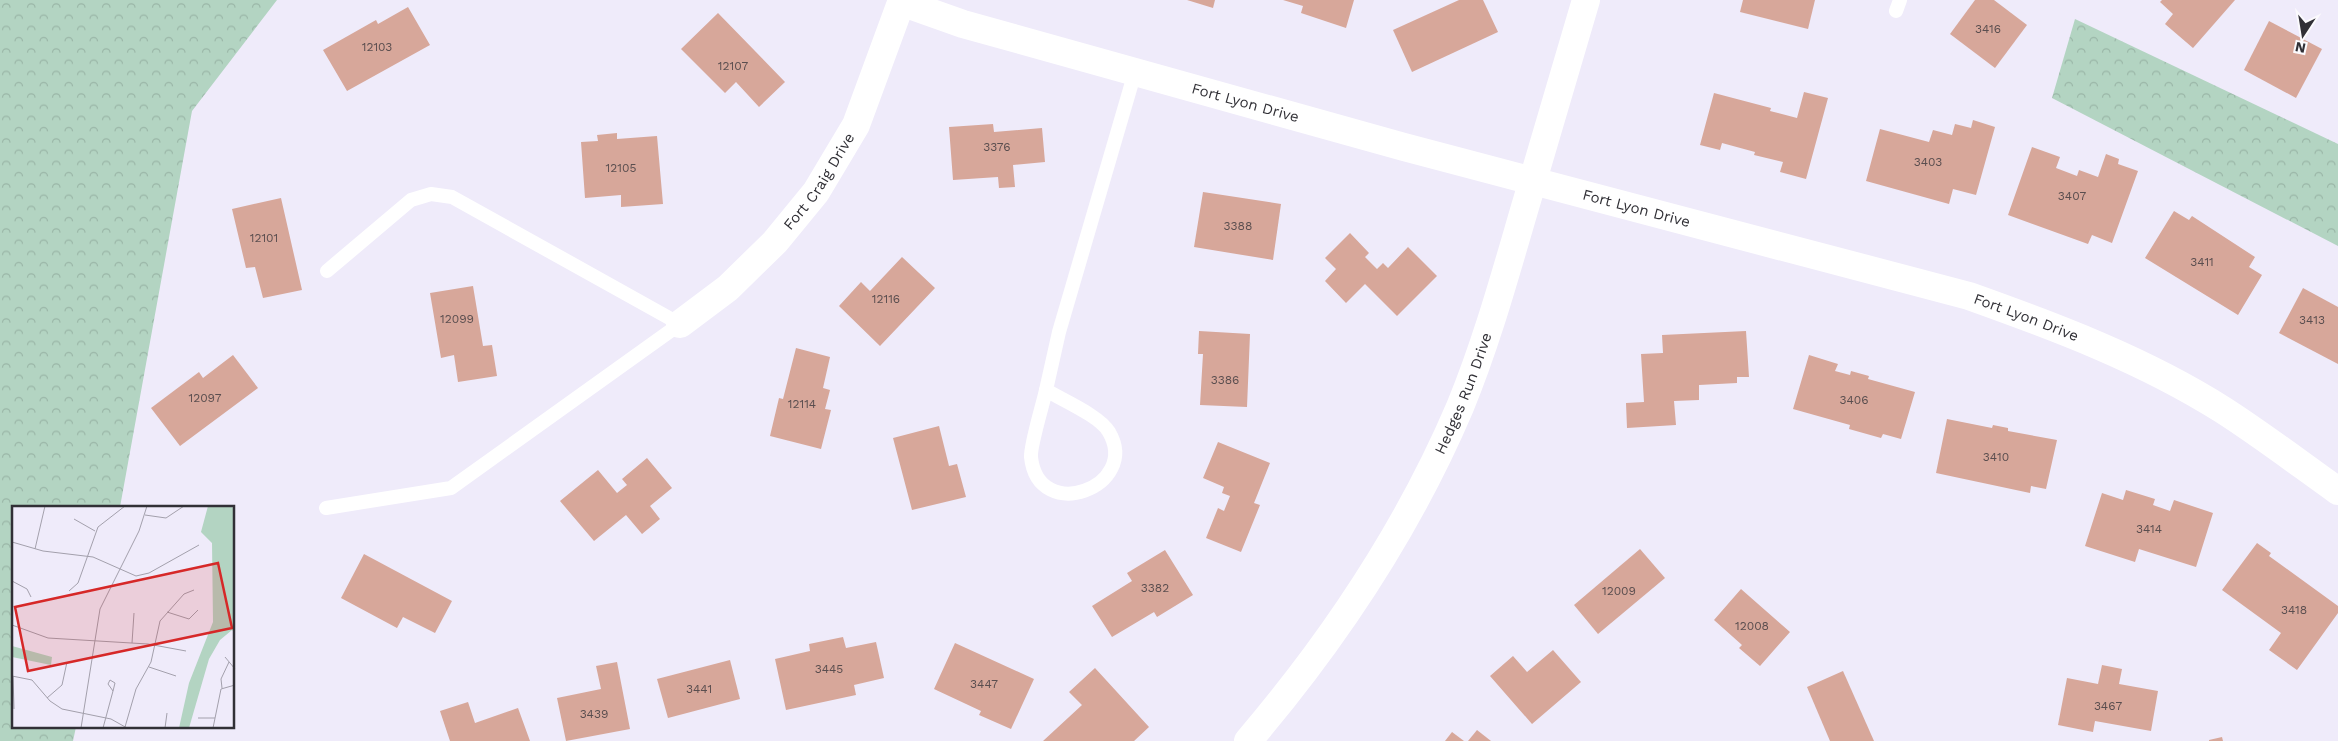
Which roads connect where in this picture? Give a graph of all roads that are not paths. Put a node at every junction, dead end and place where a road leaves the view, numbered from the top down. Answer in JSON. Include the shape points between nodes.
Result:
{"nodes":[{"id":1,"x":1586,"y":0,"type":"edge"},
{"id":2,"x":899,"y":1,"type":"edge"},
{"id":3,"x":1135,"y":72,"type":"junction"},
{"id":4,"x":1533,"y":181,"type":"junction"},
{"id":5,"x":327,"y":271,"type":"dead end"},
{"id":6,"x":680,"y":324,"type":"junction"},
{"id":7,"x":1046,"y":390,"type":"junction"},
{"id":8,"x":2338,"y":491,"type":"edge"},
{"id":9,"x":326,"y":508,"type":"dead end"},
{"id":10,"x":1248,"y":741,"type":"edge"}],
"edges":[{"from":1,"to":4,"type":"street","name":"Hedges Run Drive"},
{"from":2,"to":3,"type":"street","name":"Fort Lyon Drive","via":[[963,24]]},
{"from":2,"to":6,"type":"street","name":"Fort Craig Drive","via":[[856,125],[816,192],[775,242],[728,288]]},
{"from":3,"to":4,"type":"street","name":"Fort Lyon Drive"},
{"from":3,"to":7,"type":"lane","via":[[1059,332]]},
{"from":4,"to":8,"type":"street","name":"Fort Lyon Drive","via":[[1969,296],[2044,322],[2135,362],[2222,410]]},
{"from":4,"to":10,"type":"street","name":"Hedges Run Drive","via":[[1493,316],[1463,398],[1408,513],[1355,601],[1295,685]]},
{"from":5,"to":6,"type":"lane","via":[[411,200],[431,194],[452,197]]},
{"from":6,"to":9,"type":"lane","via":[[451,488]]},
{"from":7,"to":7,"type":"lane","via":[[1031,456],[1037,476],[1052,490],[1068,495],[1085,492],[1106,478],[1114,463],[1116,446],[1109,430],[1098,421]]}]}
